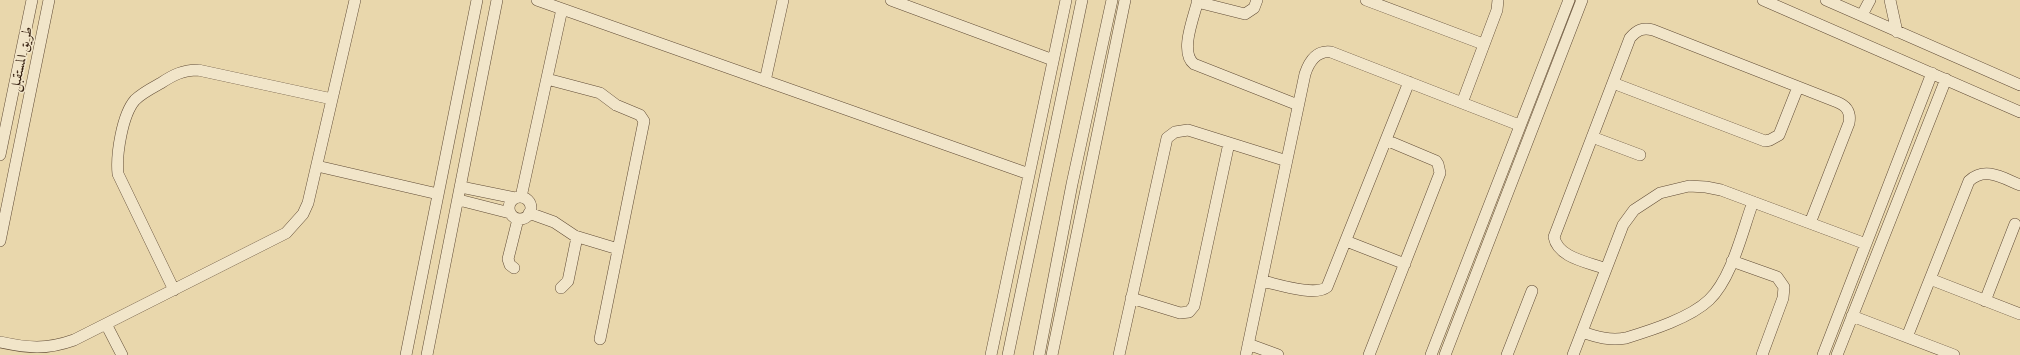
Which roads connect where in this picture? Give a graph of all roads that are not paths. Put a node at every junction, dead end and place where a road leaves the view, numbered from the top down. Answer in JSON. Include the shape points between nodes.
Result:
{"nodes":[{"id":1,"x":32,"y":0,"type":"edge"},
{"id":2,"x":49,"y":0,"type":"edge"},
{"id":3,"x":355,"y":0,"type":"edge"},
{"id":4,"x":477,"y":0,"type":"edge"},
{"id":5,"x":497,"y":0,"type":"edge"},
{"id":6,"x":538,"y":0,"type":"edge"},
{"id":7,"x":783,"y":0,"type":"edge"},
{"id":8,"x":891,"y":0,"type":"edge"},
{"id":9,"x":1066,"y":0,"type":"edge"},
{"id":10,"x":1082,"y":0,"type":"edge"},
{"id":11,"x":1112,"y":0,"type":"edge"},
{"id":12,"x":1125,"y":0,"type":"edge"},
{"id":13,"x":1257,"y":0,"type":"edge"},
{"id":14,"x":1366,"y":0,"type":"edge"},
{"id":15,"x":1498,"y":0,"type":"edge"},
{"id":16,"x":1569,"y":0,"type":"edge"},
{"id":17,"x":1582,"y":0,"type":"edge"},
{"id":18,"x":1763,"y":0,"type":"edge"},
{"id":19,"x":1826,"y":0,"type":"edge"},
{"id":20,"x":1870,"y":0,"type":"edge"},
{"id":21,"x":1890,"y":0,"type":"edge"},
{"id":22,"x":1198,"y":1,"type":"edge"},
{"id":23,"x":562,"y":9,"type":"junction"},
{"id":24,"x":1862,"y":15,"type":"junction"},
{"id":25,"x":1897,"y":32,"type":"junction"},
{"id":26,"x":1483,"y":44,"type":"junction"},
{"id":27,"x":1053,"y":60,"type":"junction"},
{"id":28,"x":1932,"y":73,"type":"junction"},
{"id":29,"x":547,"y":79,"type":"junction"},
{"id":30,"x":1946,"y":79,"type":"junction"},
{"id":31,"x":765,"y":81,"type":"junction"},
{"id":32,"x":1409,"y":82,"type":"junction"},
{"id":33,"x":1613,"y":83,"type":"junction"},
{"id":34,"x":2020,"y":85,"type":"edge"},
{"id":35,"x":1798,"y":87,"type":"junction"},
{"id":36,"x":332,"y":100,"type":"junction"},
{"id":37,"x":1462,"y":103,"type":"junction"},
{"id":38,"x":1298,"y":105,"type":"junction"},
{"id":39,"x":2020,"y":112,"type":"edge"},
{"id":40,"x":1519,"y":125,"type":"junction"},
{"id":41,"x":1592,"y":136,"type":"junction"},
{"id":42,"x":1386,"y":140,"type":"junction"},
{"id":43,"x":1229,"y":143,"type":"junction"},
{"id":44,"x":0,"y":155,"type":"edge"},
{"id":45,"x":1640,"y":155,"type":"dead end"},
{"id":46,"x":1287,"y":162,"type":"junction"},
{"id":47,"x":317,"y":166,"type":"junction"},
{"id":48,"x":1028,"y":174,"type":"junction"},
{"id":49,"x":2020,"y":185,"type":"edge"},
{"id":50,"x":461,"y":187,"type":"junction"},
{"id":51,"x":438,"y":194,"type":"junction"},
{"id":52,"x":518,"y":198,"type":"junction"},
{"id":53,"x":459,"y":200,"type":"junction"},
{"id":54,"x":1753,"y":202,"type":"junction"},
{"id":55,"x":529,"y":213,"type":"junction"},
{"id":56,"x":514,"y":216,"type":"junction"},
{"id":57,"x":1810,"y":223,"type":"junction"},
{"id":58,"x":2015,"y":224,"type":"dead end"},
{"id":59,"x":577,"y":237,"type":"junction"},
{"id":60,"x":0,"y":241,"type":"edge"},
{"id":61,"x":1346,"y":241,"type":"junction"},
{"id":62,"x":1866,"y":244,"type":"junction"},
{"id":63,"x":618,"y":249,"type":"junction"},
{"id":64,"x":1732,"y":261,"type":"junction"},
{"id":65,"x":1404,"y":264,"type":"junction"},
{"id":66,"x":514,"y":268,"type":"dead end"},
{"id":67,"x":1606,"y":269,"type":"junction"},
{"id":68,"x":1852,"y":280,"type":"junction"},
{"id":69,"x":1930,"y":280,"type":"junction"},
{"id":70,"x":1262,"y":281,"type":"junction"},
{"id":71,"x":1865,"y":285,"type":"junction"},
{"id":72,"x":561,"y":288,"type":"dead end"},
{"id":73,"x":174,"y":290,"type":"junction"},
{"id":74,"x":1532,"y":291,"type":"dead end"},
{"id":75,"x":1131,"y":298,"type":"junction"},
{"id":76,"x":1985,"y":301,"type":"junction"},
{"id":77,"x":2020,"y":314,"type":"edge"},
{"id":78,"x":1852,"y":316,"type":"junction"},
{"id":79,"x":106,"y":324,"type":"junction"},
{"id":80,"x":1582,"y":332,"type":"junction"},
{"id":81,"x":1907,"y":337,"type":"junction"},
{"id":82,"x":600,"y":339,"type":"dead end"},
{"id":83,"x":0,"y":342,"type":"edge"},
{"id":84,"x":1247,"y":350,"type":"edge"},
{"id":85,"x":122,"y":355,"type":"edge"},
{"id":86,"x":406,"y":355,"type":"edge"},
{"id":87,"x":427,"y":355,"type":"edge"},
{"id":88,"x":991,"y":355,"type":"edge"},
{"id":89,"x":1008,"y":355,"type":"edge"},
{"id":90,"x":1039,"y":355,"type":"edge"},
{"id":91,"x":1052,"y":355,"type":"edge"},
{"id":92,"x":1119,"y":355,"type":"edge"},
{"id":93,"x":1278,"y":355,"type":"edge"},
{"id":94,"x":1369,"y":355,"type":"edge"},
{"id":95,"x":1431,"y":355,"type":"edge"},
{"id":96,"x":1445,"y":355,"type":"edge"},
{"id":97,"x":1507,"y":355,"type":"edge"},
{"id":98,"x":1573,"y":355,"type":"edge"},
{"id":99,"x":1762,"y":355,"type":"edge"},
{"id":100,"x":1823,"y":355,"type":"edge"},
{"id":101,"x":1837,"y":355,"type":"edge"},
{"id":102,"x":1954,"y":355,"type":"edge"}],
"edges":[{"from":1,"to":44,"type":"street","name":"طريق المستقبل"},
{"from":2,"to":60,"type":"street","name":"طريق المستقبل"},
{"from":3,"to":36,"type":"street"},
{"from":4,"to":51,"type":"street"},
{"from":5,"to":50,"type":"street"},
{"from":6,"to":23,"type":"street"},
{"from":7,"to":31,"type":"street"},
{"from":8,"to":27,"type":"street"},
{"from":9,"to":27,"type":"street"},
{"from":10,"to":89,"type":"street"},
{"from":11,"to":90,"type":"street","via":[[1072,184]]},
{"from":12,"to":91,"type":"street"},
{"from":13,"to":22,"type":"street","via":[[1254,8],[1244,14]]},
{"from":14,"to":26,"type":"street"},
{"from":15,"to":26,"type":"street","via":[[1497,10]]},
{"from":16,"to":40,"type":"street"},
{"from":17,"to":96,"type":"street"},
{"from":18,"to":28,"type":"street"},
{"from":19,"to":24,"type":"street"},
{"from":20,"to":24,"type":"street"},
{"from":21,"to":25,"type":"street"},
{"from":22,"to":38,"type":"street","via":[[1186,50],[1189,60]]},
{"from":23,"to":29,"type":"street"},
{"from":23,"to":31,"type":"street"},
{"from":24,"to":25,"type":"street"},
{"from":25,"to":34,"type":"street"},
{"from":26,"to":37,"type":"street"},
{"from":27,"to":48,"type":"street"},
{"from":28,"to":30,"type":"street"},
{"from":28,"to":62,"type":"street"},
{"from":29,"to":52,"type":"street"},
{"from":29,"to":63,"type":"street","via":[[600,93],[643,119]]},
{"from":30,"to":39,"type":"street"},
{"from":30,"to":71,"type":"street"},
{"from":31,"to":48,"type":"street"},
{"from":32,"to":37,"type":"street"},
{"from":32,"to":38,"type":"street","via":[[1326,51],[1315,56],[1308,66]]},
{"from":32,"to":42,"type":"street"},
{"from":33,"to":35,"type":"street","via":[[1765,141],[1779,135]]},
{"from":33,"to":35,"type":"street","via":[[1630,38],[1640,29],[1647,28]]},
{"from":33,"to":41,"type":"street"},
{"from":35,"to":57,"type":"street","via":[[1842,104],[1850,117]]},
{"from":36,"to":47,"type":"street"},
{"from":36,"to":73,"type":"street","via":[[198,70],[188,70],[171,77],[135,101],[127,115],[116,162],[118,174]]},
{"from":37,"to":40,"type":"street"},
{"from":38,"to":46,"type":"street"},
{"from":40,"to":95,"type":"street"},
{"from":41,"to":45,"type":"street"},
{"from":41,"to":67,"type":"street","via":[[1554,237],[1555,243],[1564,253]]},
{"from":42,"to":61,"type":"street"},
{"from":42,"to":65,"type":"street","via":[[1436,161],[1440,168],[1437,183]]},
{"from":43,"to":46,"type":"street"},
{"from":43,"to":75,"type":"street","via":[[1188,130],[1175,132],[1167,138]]},
{"from":43,"to":75,"type":"street","via":[[1192,310],[1185,313]]},
{"from":46,"to":70,"type":"street"},
{"from":47,"to":51,"type":"street"},
{"from":47,"to":73,"type":"street","via":[[303,214],[286,232]]},
{"from":48,"to":88,"type":"street"},
{"from":49,"to":69,"type":"street","via":[[1988,173],[1981,173],[1969,181]]},
{"from":50,"to":52,"type":"street"},
{"from":50,"to":53,"type":"street"},
{"from":51,"to":86,"type":"street"},
{"from":52,"to":55,"type":"street","via":[[529,203]]},
{"from":52,"to":56,"type":"street","via":[[510,203]]},
{"from":53,"to":56,"type":"street"},
{"from":53,"to":87,"type":"street"},
{"from":54,"to":57,"type":"street"},
{"from":54,"to":64,"type":"street"},
{"from":54,"to":67,"type":"street","via":[[1706,187],[1689,186],[1660,193],[1628,217]]},
{"from":55,"to":56,"type":"street","via":[[524,218]]},
{"from":55,"to":59,"type":"street","via":[[554,222]]},
{"from":56,"to":66,"type":"street","via":[[508,259]]},
{"from":57,"to":62,"type":"street"},
{"from":58,"to":76,"type":"street"},
{"from":59,"to":63,"type":"street"},
{"from":59,"to":72,"type":"street","via":[[568,281]]},
{"from":61,"to":65,"type":"street"},
{"from":61,"to":70,"type":"street","via":[[1330,283],[1323,290],[1313,291]]},
{"from":62,"to":68,"type":"street"},
{"from":63,"to":82,"type":"street"},
{"from":64,"to":80,"type":"street","via":[[1710,300],[1688,314],[1636,335],[1616,340]]},
{"from":64,"to":99,"type":"street","via":[[1777,278],[1784,287],[1784,298]]},
{"from":65,"to":94,"type":"street"},
{"from":67,"to":80,"type":"street"},
{"from":68,"to":71,"type":"street"},
{"from":68,"to":100,"type":"street"},
{"from":69,"to":76,"type":"street"},
{"from":69,"to":81,"type":"street"},
{"from":70,"to":84,"type":"street"},
{"from":71,"to":78,"type":"street"},
{"from":73,"to":79,"type":"street"},
{"from":74,"to":97,"type":"street"},
{"from":75,"to":92,"type":"street"},
{"from":76,"to":77,"type":"street"},
{"from":78,"to":81,"type":"street"},
{"from":78,"to":101,"type":"street"},
{"from":79,"to":83,"type":"street","via":[[74,340],[43,348],[27,348]]},
{"from":79,"to":85,"type":"street"},
{"from":80,"to":98,"type":"street"},
{"from":81,"to":102,"type":"street"},
{"from":84,"to":93,"type":"street"}]}
